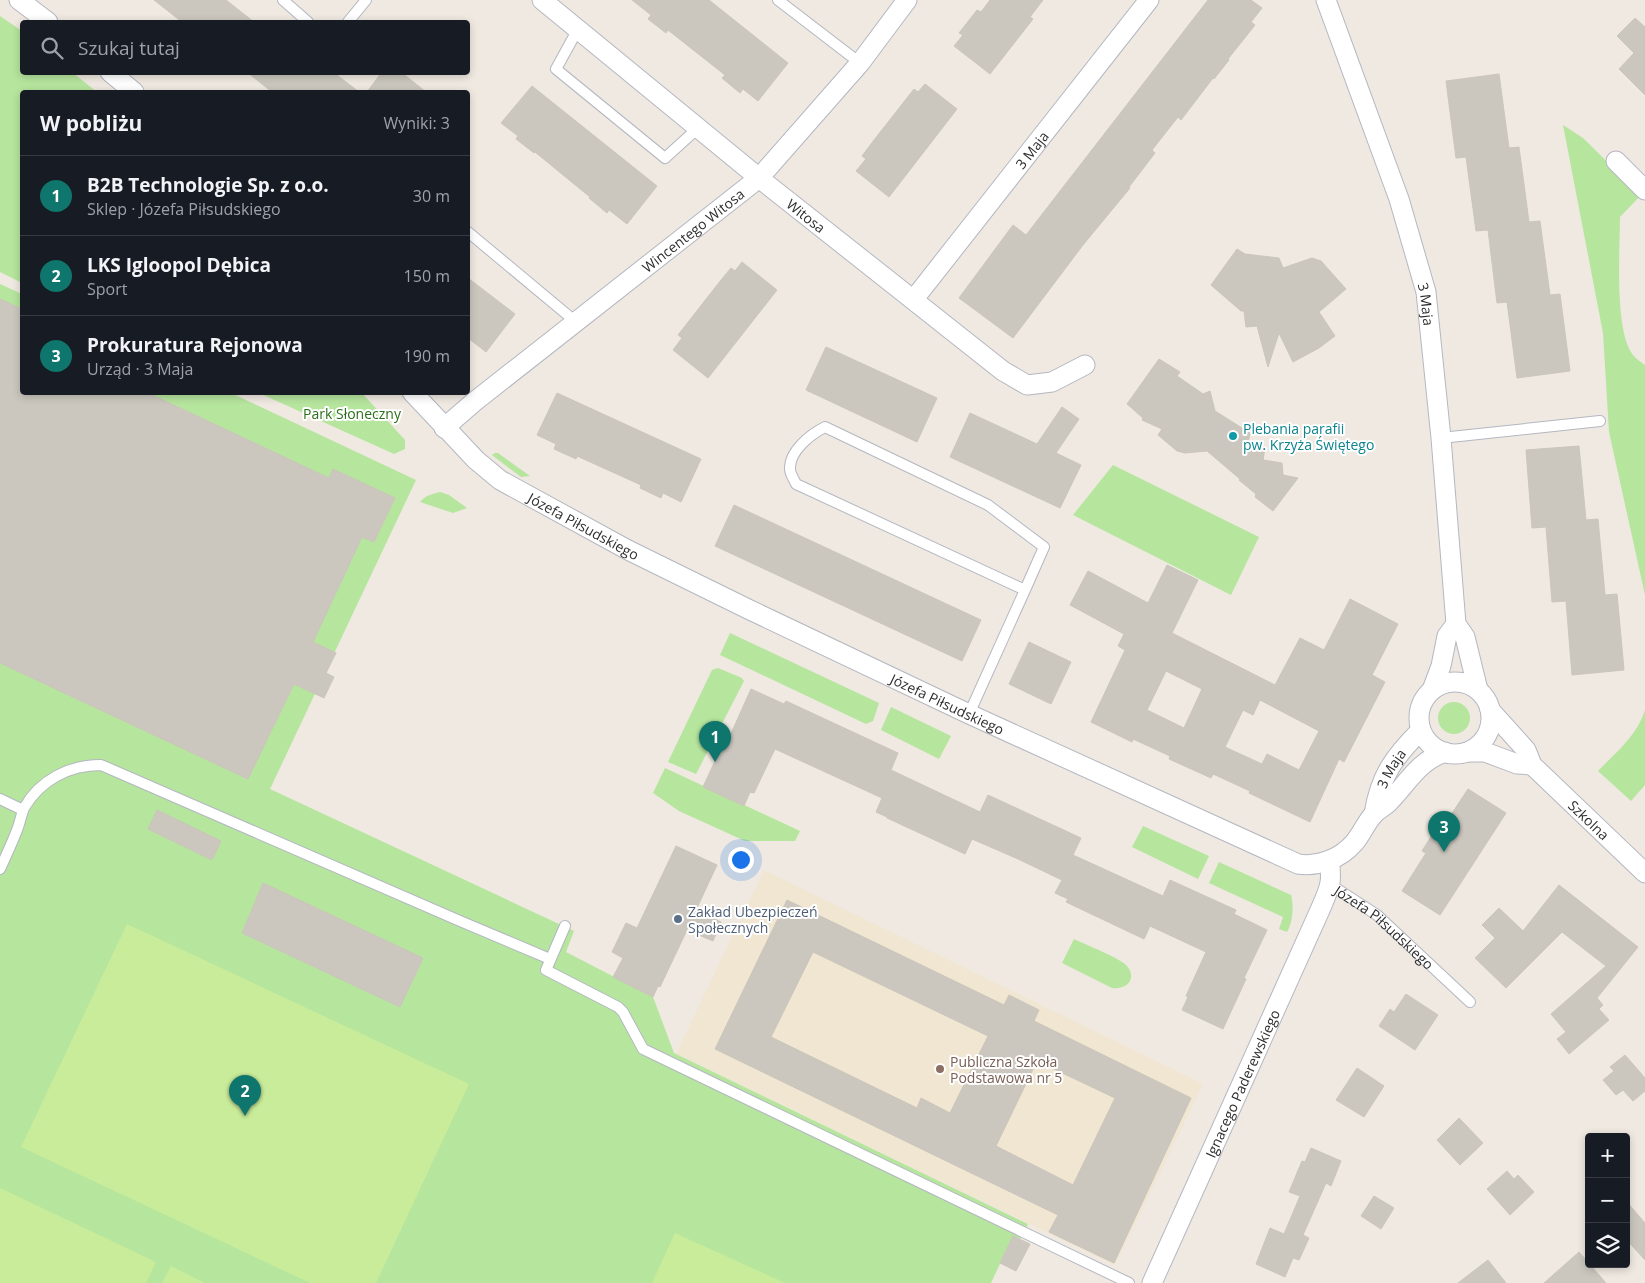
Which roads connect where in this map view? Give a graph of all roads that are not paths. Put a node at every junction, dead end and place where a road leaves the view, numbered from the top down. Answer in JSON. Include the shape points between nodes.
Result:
{"nodes":[{"id":1,"x":19,"y":0,"type":"edge"},
{"id":2,"x":283,"y":0,"type":"edge"},
{"id":3,"x":366,"y":0,"type":"edge"},
{"id":4,"x":542,"y":0,"type":"edge"},
{"id":5,"x":778,"y":0,"type":"edge"},
{"id":6,"x":907,"y":0,"type":"edge"},
{"id":7,"x":1149,"y":0,"type":"edge"},
{"id":8,"x":1326,"y":0,"type":"edge"},
{"id":9,"x":45,"y":20,"type":"edge"},
{"id":10,"x":306,"y":20,"type":"edge"},
{"id":11,"x":350,"y":20,"type":"edge"},
{"id":12,"x":578,"y":29,"type":"junction"},
{"id":13,"x":860,"y":63,"type":"junction"},
{"id":14,"x":114,"y":75,"type":"edge"},
{"id":15,"x":132,"y":90,"type":"edge"},
{"id":16,"x":698,"y":128,"type":"junction"},
{"id":17,"x":1616,"y":161,"type":"dead end"},
{"id":18,"x":759,"y":178,"type":"junction"},
{"id":19,"x":1645,"y":190,"type":"edge"},
{"id":20,"x":470,"y":234,"type":"edge"},
{"id":21,"x":914,"y":299,"type":"junction"},
{"id":22,"x":576,"y":322,"type":"junction"},
{"id":23,"x":1086,"y":365,"type":"dead end"},
{"id":24,"x":415,"y":395,"type":"edge"},
{"id":25,"x":1600,"y":421,"type":"dead end"},
{"id":26,"x":444,"y":428,"type":"junction"},
{"id":27,"x":1441,"y":438,"type":"junction"},
{"id":28,"x":1025,"y":590,"type":"junction"},
{"id":29,"x":1456,"y":624,"type":"junction"},
{"id":30,"x":1432,"y":690,"type":"junction"},
{"id":31,"x":1478,"y":690,"type":"junction"},
{"id":32,"x":1490,"y":710,"type":"junction"},
{"id":33,"x":969,"y":714,"type":"junction"},
{"id":34,"x":1421,"y":730,"type":"junction"},
{"id":35,"x":1445,"y":752,"type":"junction"},
{"id":36,"x":1466,"y":752,"type":"junction"},
{"id":37,"x":1532,"y":765,"type":"junction"},
{"id":38,"x":0,"y":799,"type":"edge"},
{"id":39,"x":23,"y":810,"type":"junction"},
{"id":40,"x":1374,"y":814,"type":"junction"},
{"id":41,"x":1330,"y":860,"type":"junction"},
{"id":42,"x":0,"y":869,"type":"edge"},
{"id":43,"x":1645,"y":873,"type":"edge"},
{"id":44,"x":1331,"y":885,"type":"junction"},
{"id":45,"x":565,"y":926,"type":"dead end"},
{"id":46,"x":550,"y":959,"type":"junction"},
{"id":47,"x":1470,"y":1002,"type":"dead end"},
{"id":48,"x":1129,"y":1283,"type":"edge"},
{"id":49,"x":1152,"y":1283,"type":"edge"}],
"edges":[{"from":1,"to":9,"type":"street"},
{"from":2,"to":10,"type":"lane"},
{"from":3,"to":11,"type":"lane"},
{"from":4,"to":12,"type":"street","name":"Witosa"},
{"from":5,"to":13,"type":"lane"},
{"from":6,"to":13,"type":"street","name":"Wincentego Witosa"},
{"from":7,"to":21,"type":"street","name":"3 Maja"},
{"from":8,"to":27,"type":"street","name":"3 Maja","via":[[1399,199],[1426,292]]},
{"from":12,"to":16,"type":"street","name":"Witosa"},
{"from":12,"to":16,"type":"lane","via":[[556,69],[664,158]]},
{"from":13,"to":18,"type":"street","name":"Wincentego Witosa"},
{"from":14,"to":15,"type":"street"},
{"from":16,"to":18,"type":"street","name":"Witosa"},
{"from":17,"to":19,"type":"street"},
{"from":18,"to":21,"type":"street","name":"Witosa"},
{"from":18,"to":22,"type":"street","name":"Wincentego Witosa"},
{"from":20,"to":22,"type":"lane"},
{"from":21,"to":23,"type":"street","name":"Witosa","via":[[1003,371],[1027,385],[1052,382]]},
{"from":22,"to":26,"type":"street","name":"Wincentego Witosa"},
{"from":24,"to":26,"type":"street","name":"Józefa Piłsudskiego"},
{"from":25,"to":27,"type":"lane"},
{"from":26,"to":33,"type":"street","name":"Józefa Piłsudskiego","via":[[500,480],[525,494],[628,550]]},
{"from":27,"to":29,"type":"street","name":"3 Maja"},
{"from":28,"to":28,"type":"lane","via":[[796,484],[790,471],[790,458],[812,434],[825,427],[988,505],[1044,547]]},
{"from":28,"to":33,"type":"lane"},
{"from":29,"to":30,"type":"street","via":[[1447,636]]},
{"from":29,"to":31,"type":"street","name":"3 Maja","via":[[1465,637]]},
{"from":30,"to":31,"type":"street","via":[[1456,682]]},
{"from":30,"to":34,"type":"street","via":[[1420,710]]},
{"from":31,"to":32,"type":"street"},
{"from":32,"to":36,"type":"street","via":[[1486,736]]},
{"from":32,"to":37,"type":"street","name":"Szkolna","via":[[1526,750]]},
{"from":33,"to":41,"type":"street","name":"Józefa Piłsudskiego","via":[[1298,864],[1313,865]]},
{"from":34,"to":35,"type":"street","via":[[1427,740]]},
{"from":34,"to":40,"type":"street","name":"3 Maja","via":[[1391,763],[1377,795]]},
{"from":35,"to":36,"type":"street"},
{"from":35,"to":40,"type":"street","name":"3 Maja","via":[[1422,764]]},
{"from":36,"to":37,"type":"street","via":[[1484,752],[1517,764]]},
{"from":37,"to":43,"type":"street","name":"Szkolna"},
{"from":38,"to":39,"type":"lane"},
{"from":39,"to":42,"type":"lane"},
{"from":39,"to":46,"type":"lane","via":[[50,779],[75,768],[100,765]]},
{"from":40,"to":41,"type":"street","name":"3 Maja","via":[[1353,844]]},
{"from":41,"to":44,"type":"street","name":"Józefa Piłsudskiego"},
{"from":44,"to":47,"type":"lane","name":"Józefa Piłsudskiego","via":[[1377,915]]},
{"from":44,"to":49,"type":"street","name":"Ignacego Paderewskiego"},
{"from":45,"to":46,"type":"lane"},
{"from":46,"to":48,"type":"lane","via":[[546,970],[618,1007],[643,1049]]}]}
